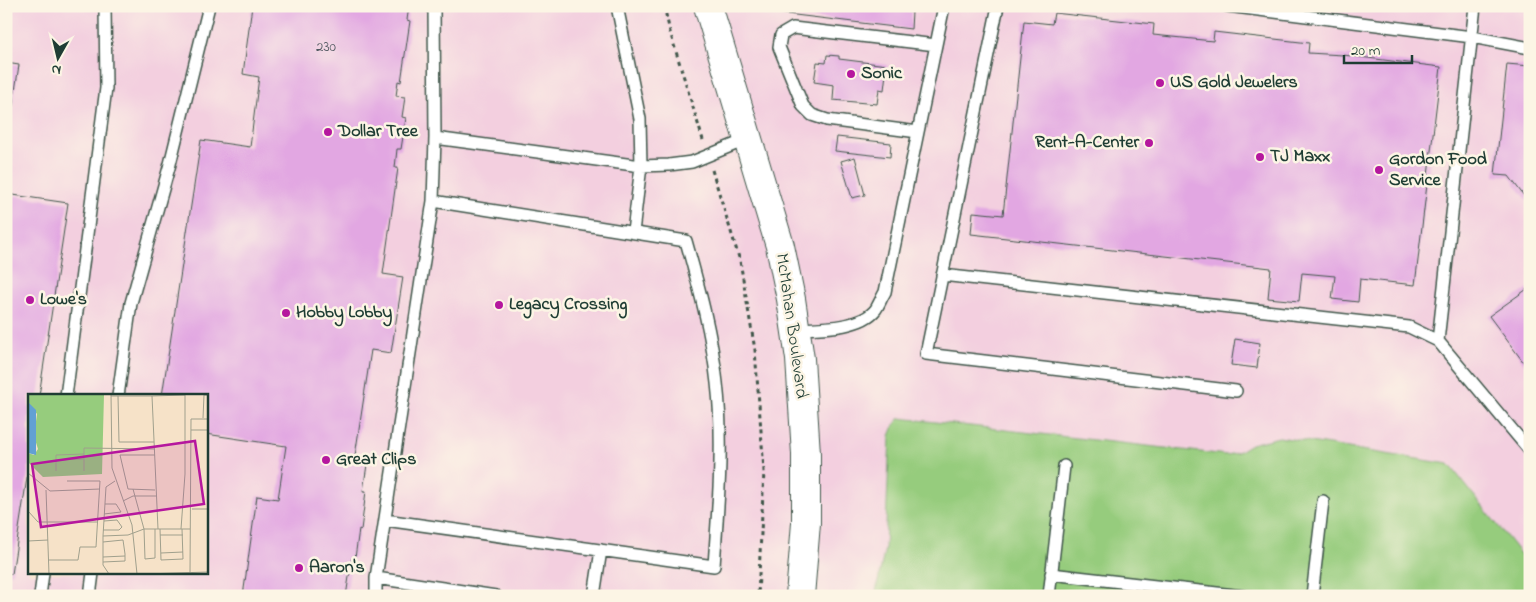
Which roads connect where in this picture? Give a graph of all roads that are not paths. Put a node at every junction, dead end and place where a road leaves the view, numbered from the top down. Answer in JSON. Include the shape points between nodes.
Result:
{"nodes":[{"id":1,"x":105,"y":6,"type":"edge"},
{"id":2,"x":209,"y":6,"type":"edge"},
{"id":3,"x":434,"y":6,"type":"edge"},
{"id":4,"x":617,"y":6,"type":"edge"},
{"id":5,"x":708,"y":6,"type":"edge"},
{"id":6,"x":944,"y":6,"type":"edge"},
{"id":7,"x":998,"y":6,"type":"edge"},
{"id":8,"x":1227,"y":6,"type":"edge"},
{"id":9,"x":1475,"y":6,"type":"edge"},
{"id":10,"x":1472,"y":37,"type":"junction"},
{"id":11,"x":936,"y":45,"type":"junction"},
{"id":12,"x":1530,"y":48,"type":"edge"},
{"id":13,"x":918,"y":132,"type":"junction"},
{"id":14,"x":435,"y":138,"type":"junction"},
{"id":15,"x":748,"y":139,"type":"junction"},
{"id":16,"x":641,"y":166,"type":"junction"},
{"id":17,"x":433,"y":201,"type":"junction"},
{"id":18,"x":632,"y":232,"type":"junction"},
{"id":19,"x":942,"y":275,"type":"junction"},
{"id":20,"x":796,"y":329,"type":"junction"},
{"id":21,"x":1438,"y":341,"type":"junction"},
{"id":22,"x":1236,"y":391,"type":"dead end"},
{"id":23,"x":66,"y":394,"type":"edge"},
{"id":24,"x":118,"y":394,"type":"edge"},
{"id":25,"x":1530,"y":451,"type":"edge"},
{"id":26,"x":1064,"y":466,"type":"dead end"},
{"id":27,"x":1324,"y":501,"type":"dead end"},
{"id":28,"x":385,"y":520,"type":"junction"},
{"id":29,"x":601,"y":550,"type":"junction"},
{"id":30,"x":43,"y":574,"type":"edge"},
{"id":31,"x":93,"y":574,"type":"edge"},
{"id":32,"x":1051,"y":574,"type":"junction"},
{"id":33,"x":376,"y":578,"type":"junction"},
{"id":34,"x":40,"y":596,"type":"edge"},
{"id":35,"x":90,"y":596,"type":"edge"},
{"id":36,"x":376,"y":596,"type":"edge"},
{"id":37,"x":496,"y":596,"type":"edge"},
{"id":38,"x":594,"y":596,"type":"edge"},
{"id":39,"x":800,"y":596,"type":"edge"},
{"id":40,"x":1049,"y":596,"type":"edge"},
{"id":41,"x":1243,"y":596,"type":"edge"},
{"id":42,"x":1312,"y":596,"type":"edge"}],
"edges":[{"from":1,"to":23,"type":"lane","via":[[106,88]]},
{"from":2,"to":24,"type":"lane","via":[[131,303]]},
{"from":3,"to":14,"type":"lane"},
{"from":4,"to":16,"type":"lane","via":[[640,119]]},
{"from":5,"to":15,"type":"street","name":"McMahan Boulevard"},
{"from":6,"to":11,"type":"lane"},
{"from":7,"to":19,"type":"lane"},
{"from":8,"to":10,"type":"lane"},
{"from":9,"to":10,"type":"lane"},
{"from":10,"to":12,"type":"lane"},
{"from":10,"to":21,"type":"lane"},
{"from":11,"to":13,"type":"lane"},
{"from":11,"to":13,"type":"lane","via":[[793,28],[780,35],[779,46],[803,106],[812,115],[827,120]]},
{"from":13,"to":20,"type":"lane","via":[[885,292],[875,311],[857,322],[840,326]]},
{"from":14,"to":16,"type":"lane"},
{"from":14,"to":17,"type":"lane"},
{"from":15,"to":16,"type":"lane","via":[[692,162]]},
{"from":15,"to":20,"type":"street","name":"McMahan Boulevard","via":[[780,246]]},
{"from":16,"to":18,"type":"lane"},
{"from":17,"to":18,"type":"lane"},
{"from":17,"to":28,"type":"lane"},
{"from":18,"to":29,"type":"lane","via":[[686,241],[701,294],[717,383],[719,461],[714,566]]},
{"from":19,"to":21,"type":"lane","via":[[1409,327]]},
{"from":19,"to":22,"type":"lane","via":[[926,354]]},
{"from":20,"to":39,"type":"street","name":"McMahan Boulevard","via":[[806,454],[806,523]]},
{"from":21,"to":25,"type":"lane"},
{"from":26,"to":32,"type":"lane"},
{"from":27,"to":42,"type":"lane"},
{"from":28,"to":29,"type":"lane"},
{"from":28,"to":33,"type":"lane"},
{"from":29,"to":38,"type":"lane"},
{"from":30,"to":34,"type":"lane"},
{"from":31,"to":35,"type":"lane"},
{"from":32,"to":40,"type":"lane"},
{"from":32,"to":41,"type":"lane"},
{"from":33,"to":36,"type":"lane"},
{"from":33,"to":37,"type":"lane"}]}
